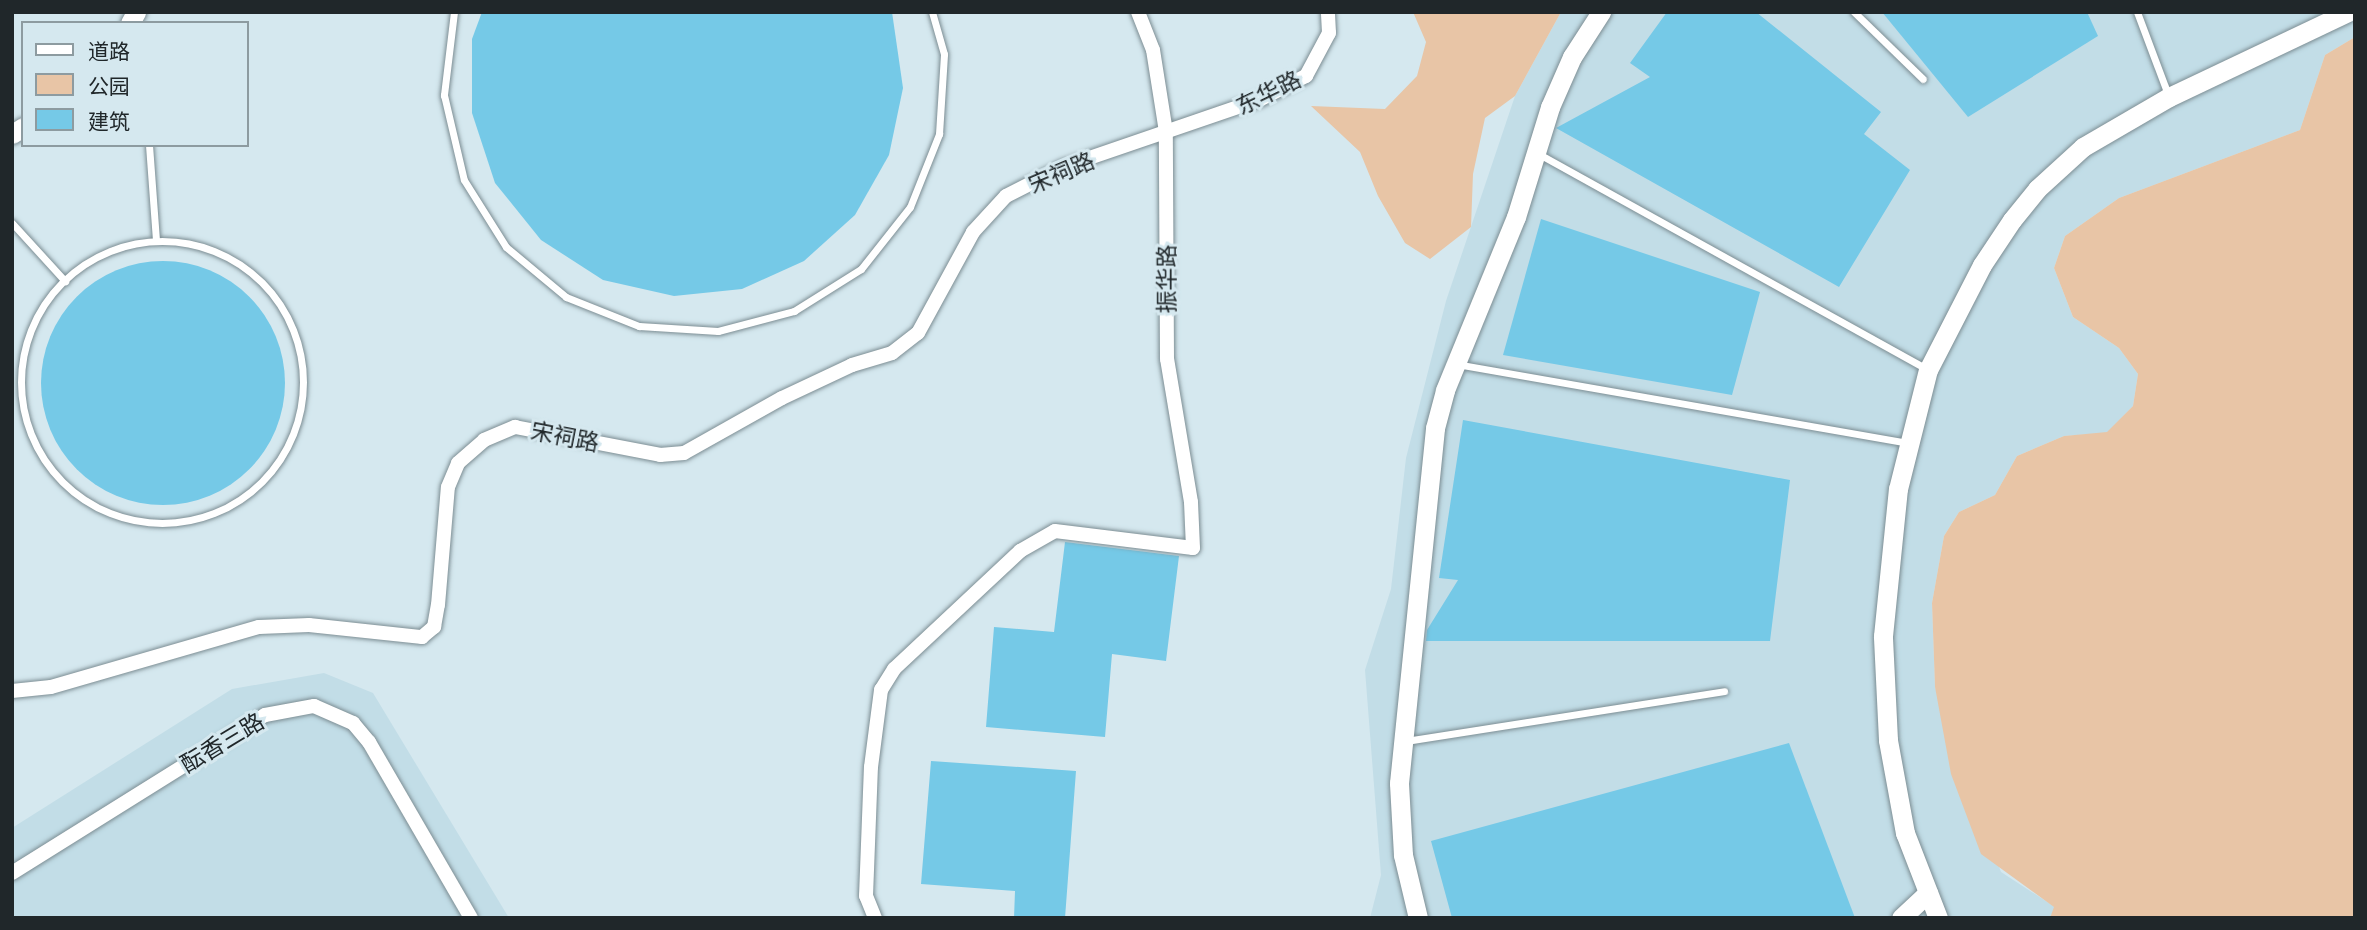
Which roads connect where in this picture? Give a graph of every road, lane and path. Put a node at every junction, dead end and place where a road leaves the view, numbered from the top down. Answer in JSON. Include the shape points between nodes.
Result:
{"nodes":[{"id":1,"x":454,"y":12,"type":"edge"},
{"id":2,"x":932,"y":12,"type":"edge"},
{"id":3,"x":1138,"y":12,"type":"edge"},
{"id":4,"x":1328,"y":12,"type":"edge"},
{"id":5,"x":1601,"y":12,"type":"edge"},
{"id":6,"x":1854,"y":12,"type":"edge"},
{"id":7,"x":2137,"y":12,"type":"edge"},
{"id":8,"x":2348,"y":12,"type":"edge"},
{"id":9,"x":1923,"y":79,"type":"dead end"},
{"id":10,"x":2169,"y":97,"type":"junction"},
{"id":11,"x":1166,"y":132,"type":"junction"},
{"id":12,"x":149,"y":147,"type":"edge"},
{"id":13,"x":1537,"y":153,"type":"junction"},
{"id":14,"x":12,"y":223,"type":"edge"},
{"id":15,"x":156,"y":241,"type":"junction"},
{"id":16,"x":65,"y":281,"type":"junction"},
{"id":17,"x":1456,"y":363,"type":"junction"},
{"id":18,"x":1928,"y":370,"type":"junction"},
{"id":19,"x":1907,"y":443,"type":"junction"},
{"id":20,"x":12,"y":691,"type":"edge"},
{"id":21,"x":1724,"y":691,"type":"dead end"},
{"id":22,"x":1402,"y":742,"type":"junction"},
{"id":23,"x":12,"y":873,"type":"edge"},
{"id":24,"x":1928,"y":892,"type":"junction"},
{"id":25,"x":471,"y":918,"type":"edge"},
{"id":26,"x":875,"y":918,"type":"edge"},
{"id":27,"x":1418,"y":918,"type":"edge"},
{"id":28,"x":1901,"y":918,"type":"edge"},
{"id":29,"x":1938,"y":918,"type":"edge"}],
"edges":[{"from":1,"to":2,"type":"lane","via":[[444,95],[464,180],[506,247],[566,297],[639,326],[718,331],[794,311],[850,276],[911,207],[939,134],[944,54]]},
{"from":3,"to":11,"type":"street","name":"振华路","via":[[1153,50]]},
{"from":4,"to":11,"type":"street","name":"东华路","via":[[1329,33],[1306,76],[1259,100]]},
{"from":5,"to":13,"type":"street","via":[[1572,57]]},
{"from":6,"to":9,"type":"lane"},
{"from":7,"to":10,"type":"lane"},
{"from":8,"to":10,"type":"street"},
{"from":10,"to":18,"type":"street","via":[[2083,147],[2037,189],[1982,265]]},
{"from":11,"to":20,"type":"street","name":"宋祠路","via":[[1063,167],[1006,196],[974,233],[918,333],[892,353],[852,365],[806,387],[684,453],[660,454],[515,427],[484,439],[458,463],[448,487],[438,606],[434,627],[422,637],[309,625],[259,627],[51,687]]},
{"from":11,"to":26,"type":"street","name":"振华路","via":[[1167,359],[1191,502],[1193,548],[1055,531],[1020,551],[894,669],[881,690],[871,767],[866,896]]},
{"from":12,"to":15,"type":"lane"},
{"from":13,"to":17,"type":"street","via":[[1503,251]]},
{"from":13,"to":18,"type":"lane"},
{"from":14,"to":16,"type":"lane"},
{"from":15,"to":16,"type":"lane","via":[[128,244],[96,257]]},
{"from":15,"to":16,"type":"lane","via":[[174,240],[219,251],[258,276],[287,313],[302,358],[302,405],[287,450],[258,487],[219,513],[173,524],[126,520],[83,500],[49,468],[27,426],[20,379],[29,334],[51,293]]},
{"from":17,"to":19,"type":"lane"},
{"from":17,"to":22,"type":"street","via":[[1435,428]]},
{"from":18,"to":19,"type":"street"},
{"from":19,"to":24,"type":"street","via":[[1891,530],[1883,636],[1888,740],[1905,832]]},
{"from":21,"to":22,"type":"lane"},
{"from":22,"to":27,"type":"street","via":[[1399,818]]},
{"from":23,"to":25,"type":"street","name":"酝香三路","via":[[265,715],[314,706],[353,723],[369,742]]},
{"from":24,"to":28,"type":"street"},
{"from":24,"to":29,"type":"street"}]}
